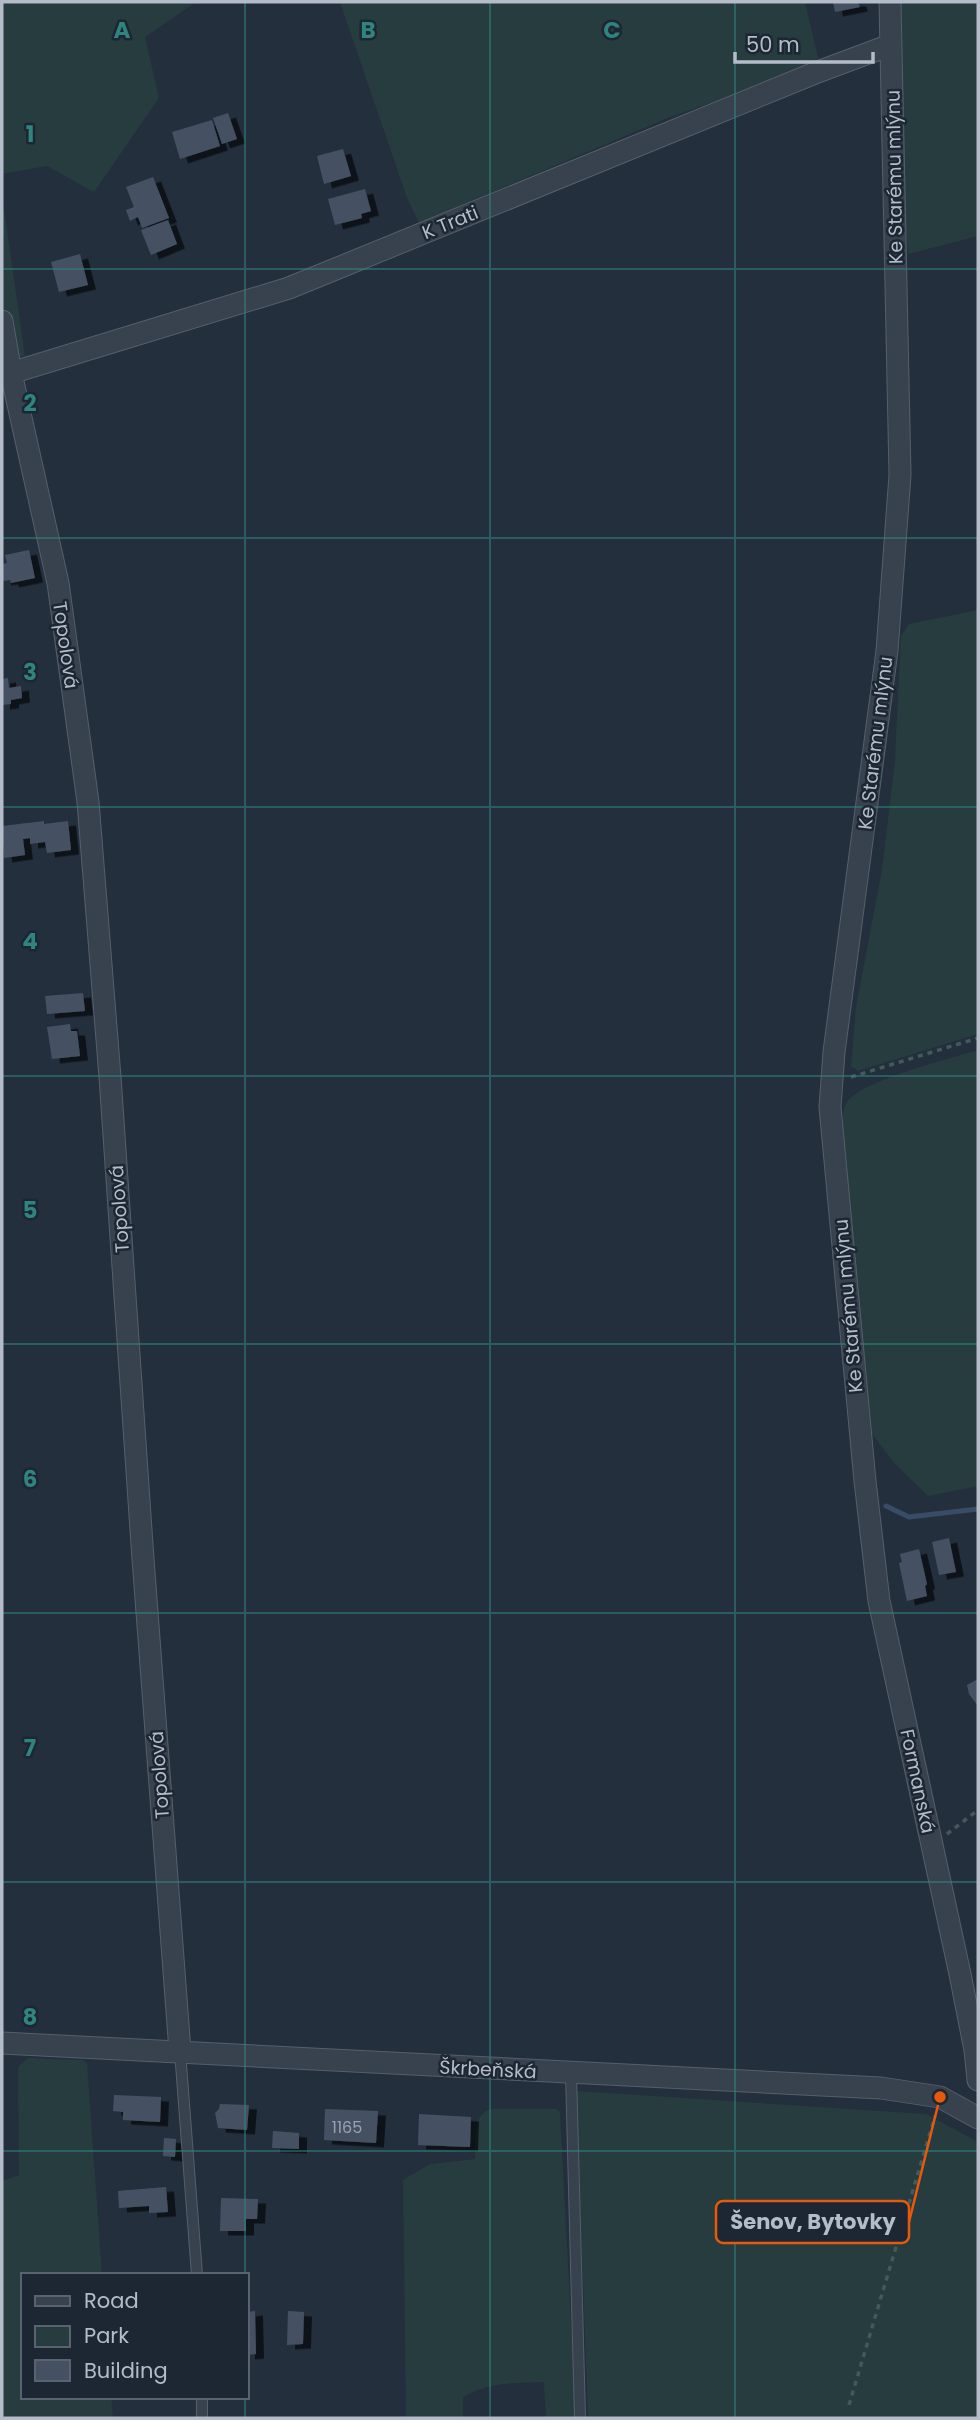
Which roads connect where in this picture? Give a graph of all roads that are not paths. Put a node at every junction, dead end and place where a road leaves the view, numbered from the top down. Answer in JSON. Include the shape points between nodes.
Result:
{"nodes":[{"id":1,"x":890,"y":2,"type":"edge"},
{"id":2,"x":890,"y":46,"type":"junction"},
{"id":3,"x":2,"y":321,"type":"edge"},
{"id":4,"x":6,"y":374,"type":"edge"},
{"id":5,"x":864,"y":1481,"type":"joint"},
{"id":6,"x":2,"y":2043,"type":"edge"},
{"id":7,"x":180,"y":2051,"type":"junction"},
{"id":8,"x":571,"y":2073,"type":"junction"},
{"id":9,"x":978,"y":2080,"type":"edge"},
{"id":10,"x":978,"y":2092,"type":"edge"},
{"id":11,"x":974,"y":2115,"type":"edge"},
{"id":12,"x":197,"y":2273,"type":"edge"},
{"id":13,"x":202,"y":2399,"type":"edge"},
{"id":14,"x":202,"y":2418,"type":"edge"},
{"id":15,"x":580,"y":2418,"type":"edge"}],
"edges":[{"from":1,"to":2,"type":"street","name":"Ke Starému mlýnu"},
{"from":2,"to":4,"type":"street","name":"K Trati","via":[[289,288]]},
{"from":2,"to":5,"type":"street","name":"Ke Starému mlýnu","via":[[900,475],[887,651],[830,1107]]},
{"from":3,"to":4,"type":"street","name":"Topolová"},
{"from":4,"to":7,"type":"street","name":"Topolová","via":[[58,583],[88,802]]},
{"from":5,"to":9,"type":"street","name":"Formanská","via":[[879,1601]]},
{"from":6,"to":7,"type":"street","name":"Škrbeňská"},
{"from":7,"to":8,"type":"street","name":"Škrbeňská"},
{"from":7,"to":12,"type":"lane"},
{"from":8,"to":11,"type":"street","name":"Škrbeňská","via":[[881,2088],[940,2097]]},
{"from":8,"to":15,"type":"lane"},
{"from":10,"to":11,"type":"street"},
{"from":13,"to":14,"type":"lane"}]}
